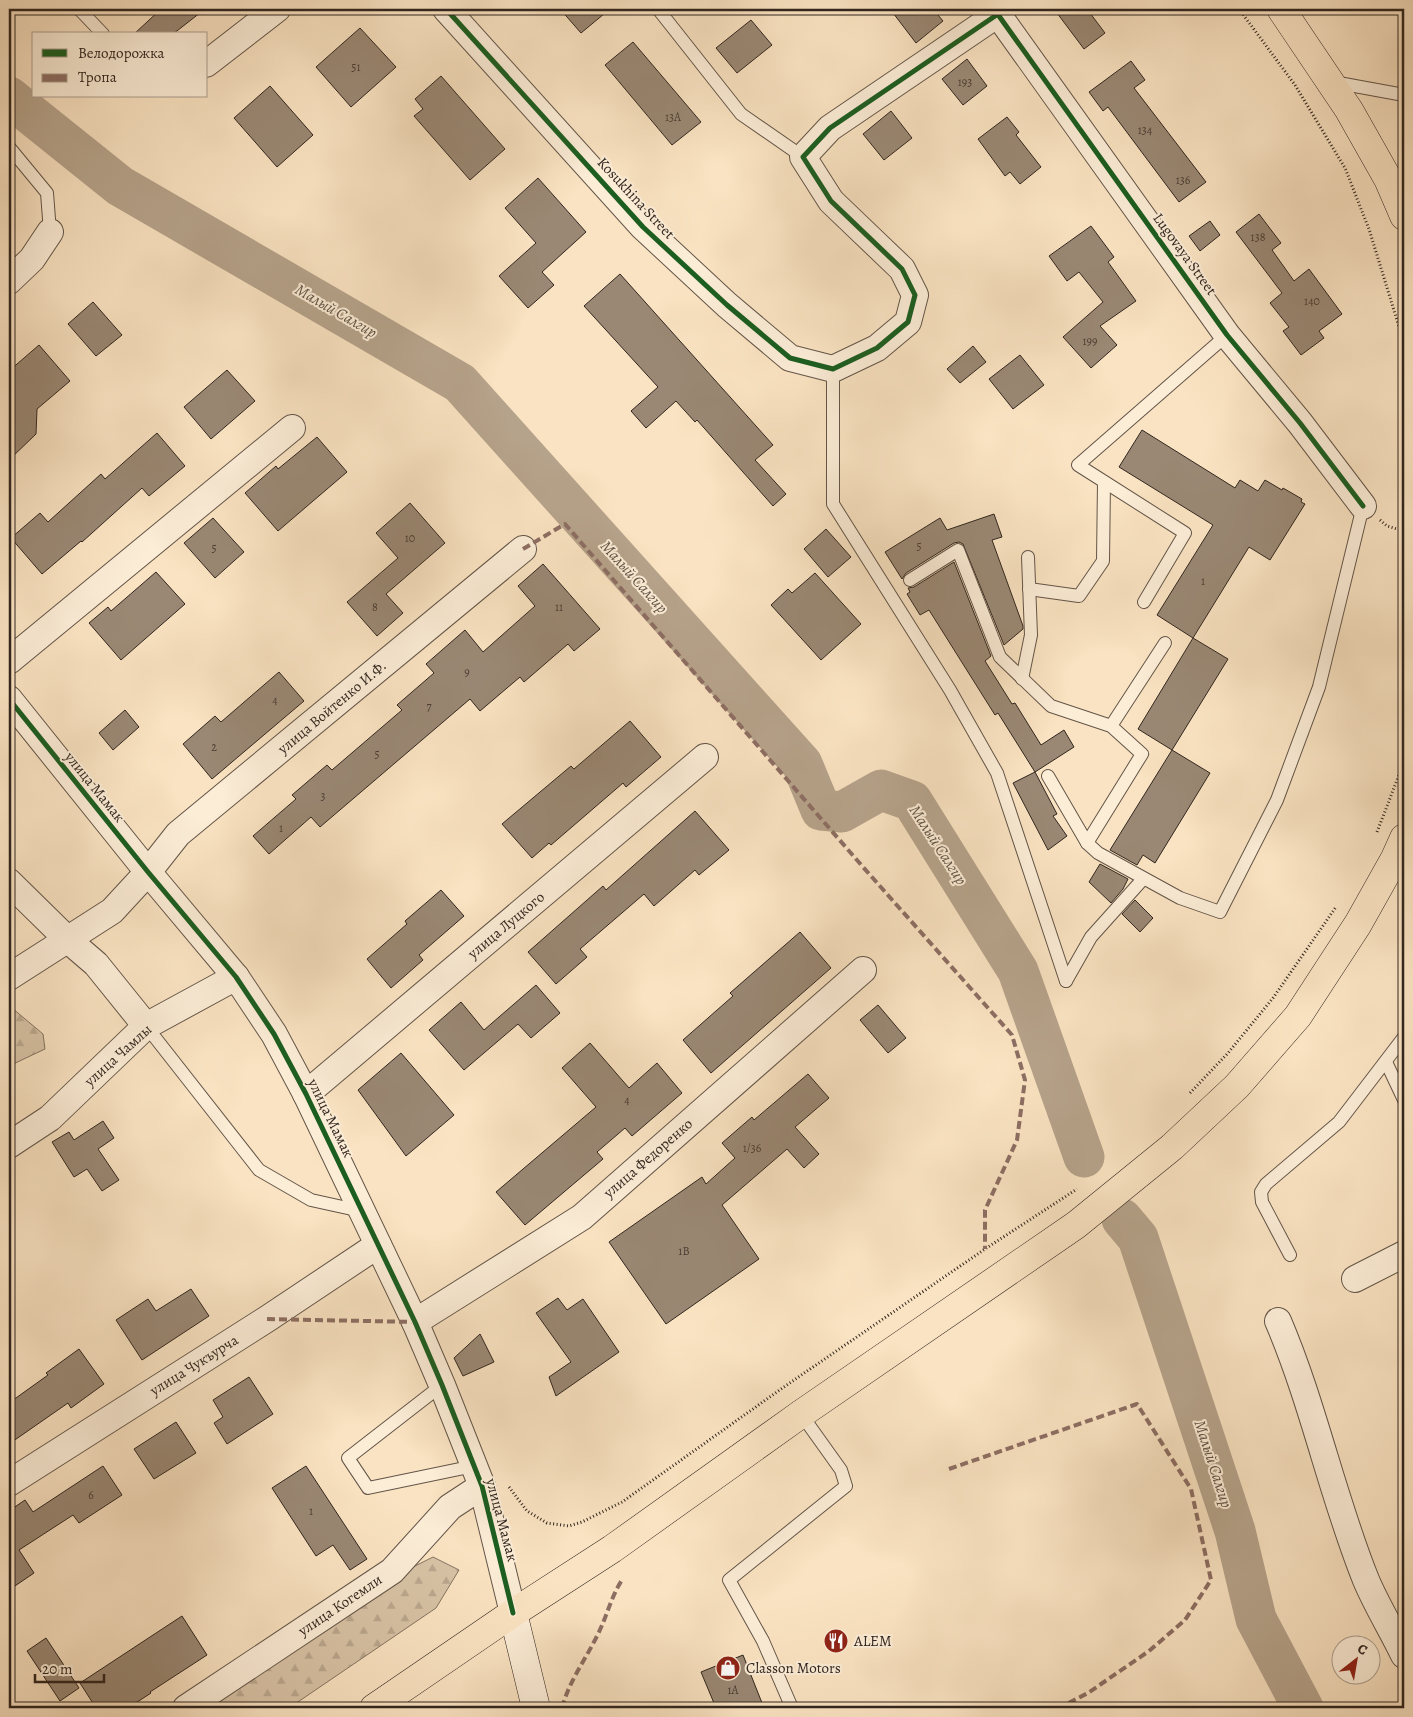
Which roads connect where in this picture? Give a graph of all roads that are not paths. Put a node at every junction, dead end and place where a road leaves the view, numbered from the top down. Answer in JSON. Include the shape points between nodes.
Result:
{"nodes":[{"id":1,"x":79,"y":9,"type":"edge"},
{"id":2,"x":277,"y":9,"type":"edge"},
{"id":3,"x":446,"y":9,"type":"edge"},
{"id":4,"x":658,"y":9,"type":"edge"},
{"id":5,"x":1281,"y":9,"type":"edge"},
{"id":6,"x":996,"y":12,"type":"edge"},
{"id":7,"x":101,"y":32,"type":"edge"},
{"id":8,"x":208,"y":62,"type":"edge"},
{"id":9,"x":1331,"y":82,"type":"junction"},
{"id":10,"x":1404,"y":95,"type":"edge"},
{"id":11,"x":9,"y":147,"type":"edge"},
{"id":12,"x":803,"y":157,"type":"junction"},
{"id":13,"x":1404,"y":216,"type":"edge"},
{"id":14,"x":50,"y":232,"type":"joint"},
{"id":15,"x":9,"y":281,"type":"edge"},
{"id":16,"x":1227,"y":335,"type":"junction"},
{"id":17,"x":833,"y":369,"type":"junction"},
{"id":18,"x":292,"y":428,"type":"dead end"},
{"id":19,"x":1104,"y":482,"type":"junction"},
{"id":20,"x":1363,"y":506,"type":"joint"},
{"id":21,"x":523,"y":549,"type":"dead end"},
{"id":22,"x":1028,"y":557,"type":"dead end"},
{"id":23,"x":910,"y":580,"type":"dead end"},
{"id":24,"x":1029,"y":588,"type":"junction"},
{"id":25,"x":1144,"y":602,"type":"dead end"},
{"id":26,"x":1165,"y":643,"type":"dead end"},
{"id":27,"x":9,"y":661,"type":"edge"},
{"id":28,"x":1022,"y":679,"type":"junction"},
{"id":29,"x":9,"y":700,"type":"edge"},
{"id":30,"x":1111,"y":726,"type":"junction"},
{"id":31,"x":706,"y":757,"type":"dead end"},
{"id":32,"x":1048,"y":776,"type":"dead end"},
{"id":33,"x":1404,"y":838,"type":"edge"},
{"id":34,"x":1087,"y":843,"type":"junction"},
{"id":35,"x":148,"y":872,"type":"junction"},
{"id":36,"x":1143,"y":878,"type":"junction"},
{"id":37,"x":9,"y":882,"type":"edge"},
{"id":38,"x":68,"y":940,"type":"junction"},
{"id":39,"x":863,"y":970,"type":"dead end"},
{"id":40,"x":236,"y":976,"type":"junction"},
{"id":41,"x":9,"y":977,"type":"edge"},
{"id":42,"x":146,"y":1026,"type":"junction"},
{"id":43,"x":1404,"y":1037,"type":"edge"},
{"id":44,"x":1386,"y":1062,"type":"junction"},
{"id":45,"x":306,"y":1094,"type":"junction"},
{"id":46,"x":1404,"y":1100,"type":"edge"},
{"id":47,"x":9,"y":1144,"type":"edge"},
{"id":48,"x":361,"y":1211,"type":"junction"},
{"id":49,"x":378,"y":1245,"type":"junction"},
{"id":50,"x":1404,"y":1254,"type":"edge"},
{"id":51,"x":1290,"y":1255,"type":"dead end"},
{"id":52,"x":1355,"y":1279,"type":"dead end"},
{"id":53,"x":415,"y":1322,"type":"junction"},
{"id":54,"x":1278,"y":1322,"type":"dead end"},
{"id":55,"x":442,"y":1385,"type":"junction"},
{"id":56,"x":801,"y":1414,"type":"junction"},
{"id":57,"x":478,"y":1476,"type":"junction"},
{"id":58,"x":9,"y":1483,"type":"edge"},
{"id":59,"x":512,"y":1613,"type":"junction"},
{"id":60,"x":1396,"y":1619,"type":"edge"},
{"id":61,"x":1404,"y":1655,"type":"edge"},
{"id":62,"x":186,"y":1708,"type":"edge"},
{"id":63,"x":374,"y":1708,"type":"edge"},
{"id":64,"x":536,"y":1708,"type":"edge"},
{"id":65,"x":792,"y":1708,"type":"edge"}],
"edges":[{"from":1,"to":7,"type":"lane"},
{"from":2,"to":8,"type":"street"},
{"from":3,"to":17,"type":"street","name":"Kosukhina Street","via":[[643,227],[790,358]]},
{"from":4,"to":12,"type":"lane","via":[[741,114]]},
{"from":5,"to":9,"type":"main road"},
{"from":6,"to":12,"type":"street","via":[[830,128]]},
{"from":6,"to":16,"type":"street","name":"Lugovaya Street"},
{"from":9,"to":10,"type":"lane"},
{"from":9,"to":13,"type":"main road","via":[[1371,147]]},
{"from":11,"to":14,"type":"lane","via":[[47,193]]},
{"from":12,"to":17,"type":"street","via":[[831,201],[902,269],[915,295],[908,322],[877,348]]},
{"from":14,"to":15,"type":"street","via":[[32,259]]},
{"from":16,"to":19,"type":"lane","via":[[1078,465]]},
{"from":16,"to":20,"type":"street","name":"Lugovaya Street","via":[[1300,422]]},
{"from":17,"to":36,"type":"lane","via":[[833,504],[950,690],[997,774],[1066,981],[1091,936]]},
{"from":18,"to":27,"type":"street"},
{"from":19,"to":24,"type":"lane","via":[[1102,561],[1079,596]]},
{"from":19,"to":25,"type":"lane","via":[[1185,533]]},
{"from":20,"to":36,"type":"lane","via":[[1319,687],[1277,800],[1220,912],[1180,898]]},
{"from":21,"to":35,"type":"street","name":"улица Войтенко И.Ф.","via":[[178,834]]},
{"from":22,"to":24,"type":"lane"},
{"from":23,"to":28,"type":"lane","via":[[958,550],[1000,658]]},
{"from":24,"to":28,"type":"lane","via":[[1031,635]]},
{"from":26,"to":30,"type":"lane"},
{"from":28,"to":30,"type":"lane","via":[[1050,706]]},
{"from":29,"to":35,"type":"street","name":"улица Мамак"},
{"from":30,"to":34,"type":"lane","via":[[1142,754]]},
{"from":31,"to":45,"type":"street","name":"улица Луцкого"},
{"from":32,"to":34,"type":"lane"},
{"from":33,"to":56,"type":"main road","via":[[1358,924],[1298,1016],[1231,1092],[1172,1148],[1076,1225]]},
{"from":34,"to":36,"type":"lane","via":[[1098,853]]},
{"from":35,"to":38,"type":"street","name":"улица Войтенко И.Ф.","via":[[112,911]]},
{"from":35,"to":40,"type":"street","name":"улица Мамак"},
{"from":37,"to":38,"type":"street"},
{"from":38,"to":41,"type":"street","name":"улица Войтенко И.Ф."},
{"from":38,"to":42,"type":"street","via":[[96,964]]},
{"from":39,"to":53,"type":"street","name":"улица Федоренко","via":[[582,1216]]},
{"from":40,"to":42,"type":"street","name":"улица Чамлы"},
{"from":40,"to":45,"type":"street","name":"улица Мамак","via":[[274,1034]]},
{"from":42,"to":47,"type":"street","name":"улица Чамлы","via":[[50,1118]]},
{"from":42,"to":48,"type":"lane","via":[[259,1170],[311,1200]]},
{"from":43,"to":44,"type":"lane"},
{"from":44,"to":46,"type":"lane"},
{"from":44,"to":51,"type":"lane","via":[[1338,1122],[1266,1184],[1262,1192],[1262,1202]]},
{"from":45,"to":48,"type":"street","name":"улица Мамак"},
{"from":48,"to":49,"type":"street","name":"улица Мамак"},
{"from":49,"to":53,"type":"street","name":"улица Мамак"},
{"from":49,"to":58,"type":"street","name":"улица Чукъурча"},
{"from":50,"to":52,"type":"street"},
{"from":53,"to":55,"type":"street","name":"улица Мамак"},
{"from":54,"to":60,"type":"street","via":[[1295,1361],[1367,1581]]},
{"from":55,"to":57,"type":"street","name":"улица Мамак"},
{"from":55,"to":57,"type":"lane","via":[[348,1458],[368,1488]]},
{"from":56,"to":59,"type":"main road","via":[[612,1549]]},
{"from":56,"to":65,"type":"lane","via":[[841,1470],[846,1486],[729,1580],[763,1641]]},
{"from":57,"to":59,"type":"street","name":"улица Мамак"},
{"from":57,"to":62,"type":"street","name":"улица Когемли","via":[[392,1571]]},
{"from":59,"to":63,"type":"main road"},
{"from":59,"to":64,"type":"main road"},
{"from":60,"to":61,"type":"street"}]}
